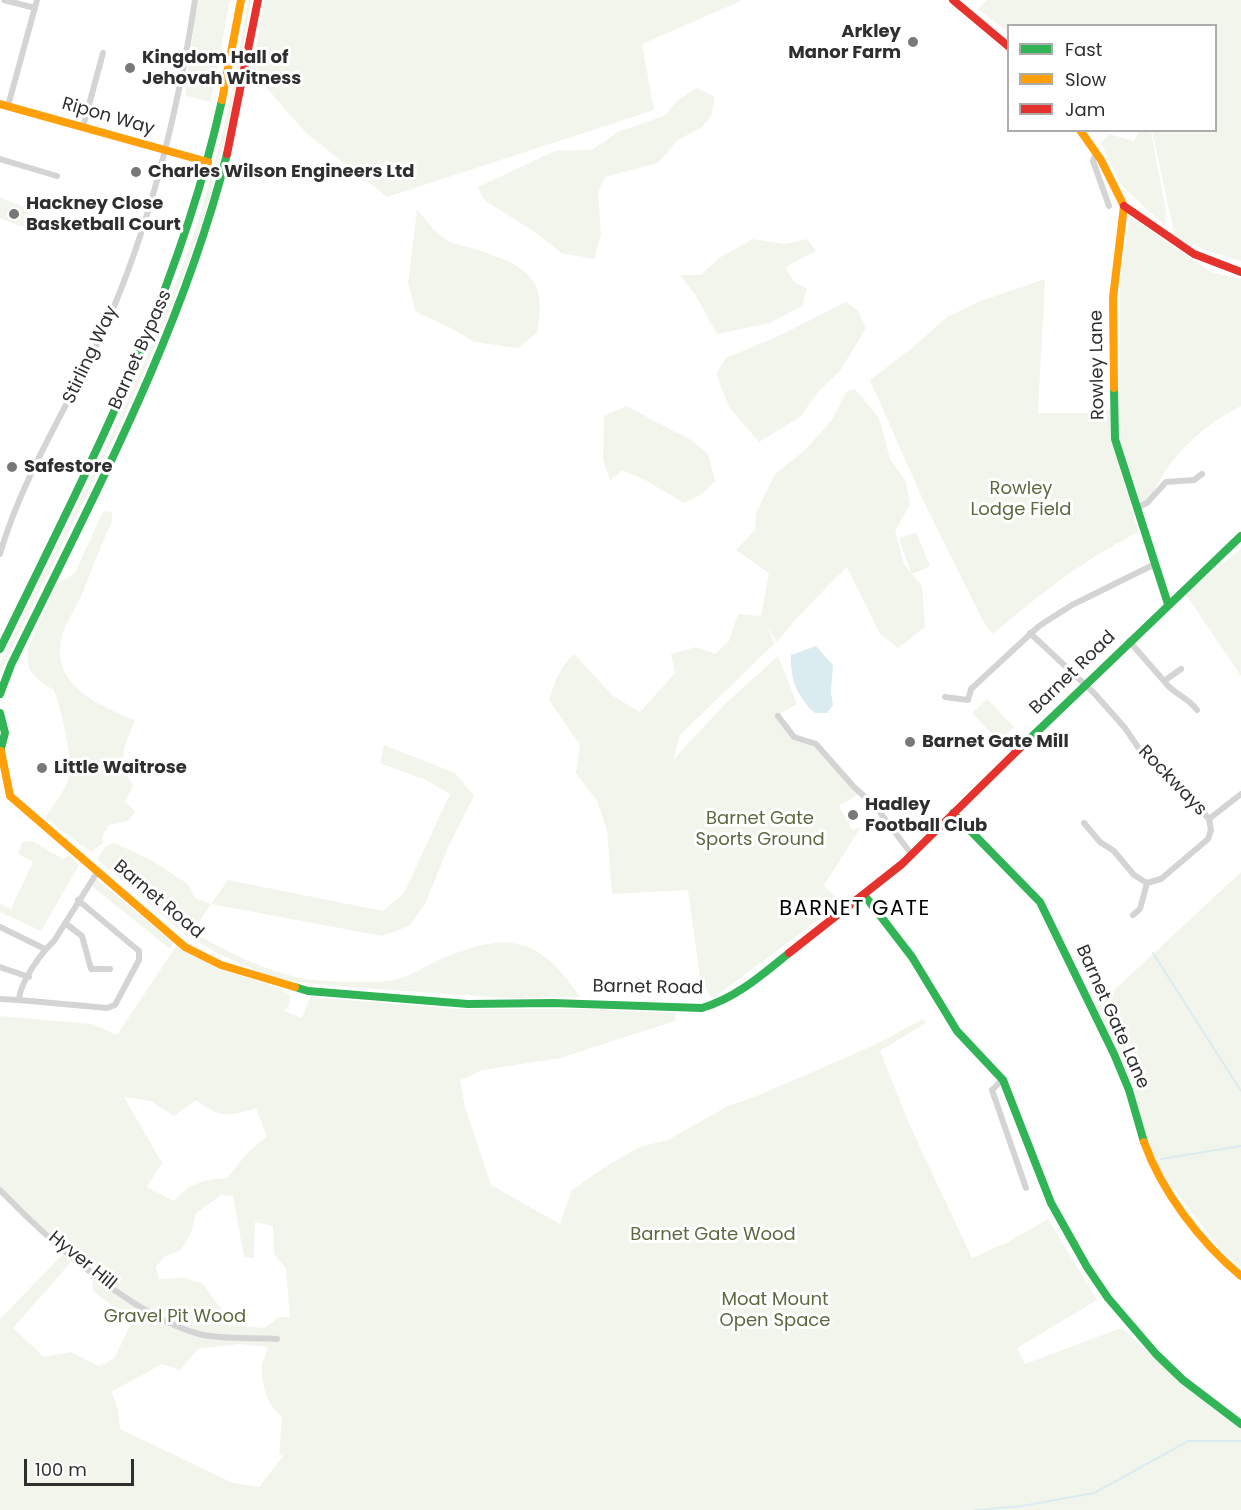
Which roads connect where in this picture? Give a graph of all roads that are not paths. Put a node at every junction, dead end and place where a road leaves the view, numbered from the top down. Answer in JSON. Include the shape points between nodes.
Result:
{"nodes":[{"id":1,"x":4,"y":0,"type":"edge"},
{"id":2,"x":37,"y":0,"type":"edge"},
{"id":3,"x":195,"y":0,"type":"edge"},
{"id":4,"x":241,"y":0,"type":"edge"},
{"id":5,"x":258,"y":0,"type":"edge"},
{"id":6,"x":953,"y":0,"type":"edge"},
{"id":7,"x":35,"y":8,"type":"junction"},
{"id":8,"x":1007,"y":45,"type":"edge"},
{"id":9,"x":103,"y":53,"type":"dead end"},
{"id":10,"x":4,"y":105,"type":"edge"},
{"id":11,"x":83,"y":127,"type":"junction"},
{"id":12,"x":1081,"y":132,"type":"edge"},
{"id":13,"x":167,"y":151,"type":"junction"},
{"id":14,"x":1096,"y":153,"type":"junction"},
{"id":15,"x":0,"y":159,"type":"edge"},
{"id":16,"x":208,"y":162,"type":"junction"},
{"id":17,"x":57,"y":176,"type":"dead end"},
{"id":18,"x":1109,"y":206,"type":"dead end"},
{"id":19,"x":1124,"y":206,"type":"junction"},
{"id":20,"x":1241,"y":272,"type":"edge"},
{"id":21,"x":1202,"y":474,"type":"dead end"},
{"id":22,"x":1136,"y":508,"type":"junction"},
{"id":23,"x":1241,"y":536,"type":"edge"},
{"id":24,"x":0,"y":554,"type":"edge"},
{"id":25,"x":1155,"y":564,"type":"junction"},
{"id":26,"x":1168,"y":604,"type":"junction"},
{"id":27,"x":1030,"y":633,"type":"junction"},
{"id":28,"x":1129,"y":641,"type":"junction"},
{"id":29,"x":0,"y":648,"type":"edge"},
{"id":30,"x":1181,"y":669,"type":"dead end"},
{"id":31,"x":1164,"y":681,"type":"junction"},
{"id":32,"x":1084,"y":685,"type":"junction"},
{"id":33,"x":0,"y":694,"type":"edge"},
{"id":34,"x":945,"y":697,"type":"dead end"},
{"id":35,"x":1197,"y":710,"type":"dead end"},
{"id":36,"x":0,"y":713,"type":"edge"},
{"id":37,"x":778,"y":716,"type":"dead end"},
{"id":38,"x":1,"y":751,"type":"edge"},
{"id":39,"x":0,"y":794,"type":"edge"},
{"id":40,"x":1241,"y":794,"type":"edge"},
{"id":41,"x":10,"y":796,"type":"junction"},
{"id":42,"x":953,"y":813,"type":"junction"},
{"id":43,"x":1209,"y":819,"type":"junction"},
{"id":44,"x":1084,"y":823,"type":"dead end"},
{"id":45,"x":1099,"y":825,"type":"dead end"},
{"id":46,"x":1092,"y":832,"type":"junction"},
{"id":47,"x":912,"y":855,"type":"junction"},
{"id":48,"x":98,"y":871,"type":"junction"},
{"id":49,"x":1147,"y":883,"type":"junction"},
{"id":50,"x":865,"y":896,"type":"junction"},
{"id":51,"x":78,"y":900,"type":"junction"},
{"id":52,"x":1133,"y":915,"type":"dead end"},
{"id":53,"x":65,"y":923,"type":"junction"},
{"id":54,"x":0,"y":927,"type":"edge"},
{"id":55,"x":45,"y":949,"type":"junction"},
{"id":56,"x":0,"y":967,"type":"edge"},
{"id":57,"x":110,"y":969,"type":"dead end"},
{"id":58,"x":29,"y":977,"type":"junction"},
{"id":59,"x":0,"y":999,"type":"edge"},
{"id":60,"x":19,"y":1000,"type":"junction"},
{"id":61,"x":1003,"y":1079,"type":"junction"},
{"id":62,"x":1026,"y":1188,"type":"dead end"},
{"id":63,"x":0,"y":1190,"type":"edge"},
{"id":64,"x":1241,"y":1276,"type":"edge"},
{"id":65,"x":277,"y":1339,"type":"dead end"},
{"id":66,"x":1241,"y":1424,"type":"edge"}],
"edges":[{"from":1,"to":7,"type":"street"},
{"from":2,"to":7,"type":"street"},
{"from":3,"to":13,"type":"street","name":"Stirling Way"},
{"from":4,"to":16,"type":"main road","name":"Barnet Bypass"},
{"from":5,"to":33,"type":"main road","name":"Barnet Bypass","via":[[232,139],[185,290],[146,383]]},
{"from":6,"to":8,"type":"main road"},
{"from":7,"to":10,"type":"street"},
{"from":9,"to":11,"type":"street"},
{"from":10,"to":11,"type":"main road","name":"Ripon Way"},
{"from":11,"to":13,"type":"main road","name":"Ripon Way"},
{"from":12,"to":14,"type":"main road"},
{"from":13,"to":16,"type":"main road","name":"Ripon Way"},
{"from":13,"to":24,"type":"street","name":"Stirling Way","via":[[111,313],[14,511]]},
{"from":14,"to":18,"type":"street","via":[[1093,161]]},
{"from":14,"to":19,"type":"main road"},
{"from":15,"to":17,"type":"street"},
{"from":16,"to":29,"type":"main road","name":"Barnet Bypass","via":[[178,257],[138,360]]},
{"from":19,"to":20,"type":"main road","via":[[1194,254]]},
{"from":19,"to":22,"type":"main road","name":"Rowley Lane","via":[[1113,298],[1115,439]]},
{"from":21,"to":22,"type":"street","via":[[1194,480],[1166,482],[1147,503]]},
{"from":22,"to":25,"type":"main road","name":"Rowley Lane"},
{"from":23,"to":26,"type":"main road","name":"Barnet Road"},
{"from":25,"to":26,"type":"main road","name":"Rowley Lane"},
{"from":25,"to":27,"type":"street","via":[[1072,605]]},
{"from":26,"to":28,"type":"main road","name":"Barnet Road"},
{"from":27,"to":32,"type":"street","name":"Rockways"},
{"from":27,"to":34,"type":"street","via":[[971,689],[968,700]]},
{"from":28,"to":31,"type":"street"},
{"from":28,"to":32,"type":"main road","name":"Barnet Road"},
{"from":30,"to":31,"type":"street"},
{"from":31,"to":35,"type":"street","via":[[1173,693],[1190,701]]},
{"from":32,"to":42,"type":"main road","name":"Barnet Road"},
{"from":32,"to":43,"type":"street","name":"Rockways","via":[[1125,728],[1146,759],[1176,780]]},
{"from":36,"to":38,"type":"main road","via":[[5,733]]},
{"from":37,"to":47,"type":"street","via":[[794,737],[816,744],[876,807]]},
{"from":38,"to":41,"type":"main road"},
{"from":39,"to":41,"type":"main road","name":"Barnet Road"},
{"from":40,"to":43,"type":"street"},
{"from":41,"to":48,"type":"main road","name":"Barnet Road"},
{"from":42,"to":47,"type":"main road","name":"Barnet Road"},
{"from":42,"to":64,"type":"main road","name":"Barnet Gate Lane","via":[[1040,902],[1118,1063],[1154,1167],[1193,1226]]},
{"from":43,"to":49,"type":"street","name":"Rockways","via":[[1208,839],[1161,879]]},
{"from":44,"to":46,"type":"street"},
{"from":45,"to":46,"type":"street"},
{"from":46,"to":49,"type":"street"},
{"from":47,"to":50,"type":"main road","name":"Barnet Road"},
{"from":48,"to":50,"type":"main road","name":"Barnet Road","via":[[185,947],[221,965],[308,991],[468,1004],[711,1006],[751,984]]},
{"from":48,"to":51,"type":"street"},
{"from":49,"to":52,"type":"street","via":[[1140,909]]},
{"from":50,"to":61,"type":"main road","via":[[911,955],[959,1033]]},
{"from":51,"to":53,"type":"street"},
{"from":51,"to":60,"type":"street","via":[[139,951],[116,1005],[107,1008]]},
{"from":53,"to":55,"type":"street"},
{"from":53,"to":57,"type":"street","via":[[82,936],[91,969]]},
{"from":54,"to":55,"type":"street"},
{"from":55,"to":58,"type":"street"},
{"from":56,"to":58,"type":"street"},
{"from":58,"to":60,"type":"street"},
{"from":59,"to":60,"type":"street"},
{"from":61,"to":62,"type":"street","via":[[992,1090]]},
{"from":61,"to":66,"type":"main road","via":[[1051,1202],[1103,1288],[1155,1356]]},
{"from":63,"to":65,"type":"street","name":"Hyver Hill","via":[[94,1273],[154,1314],[201,1335]]}]}
